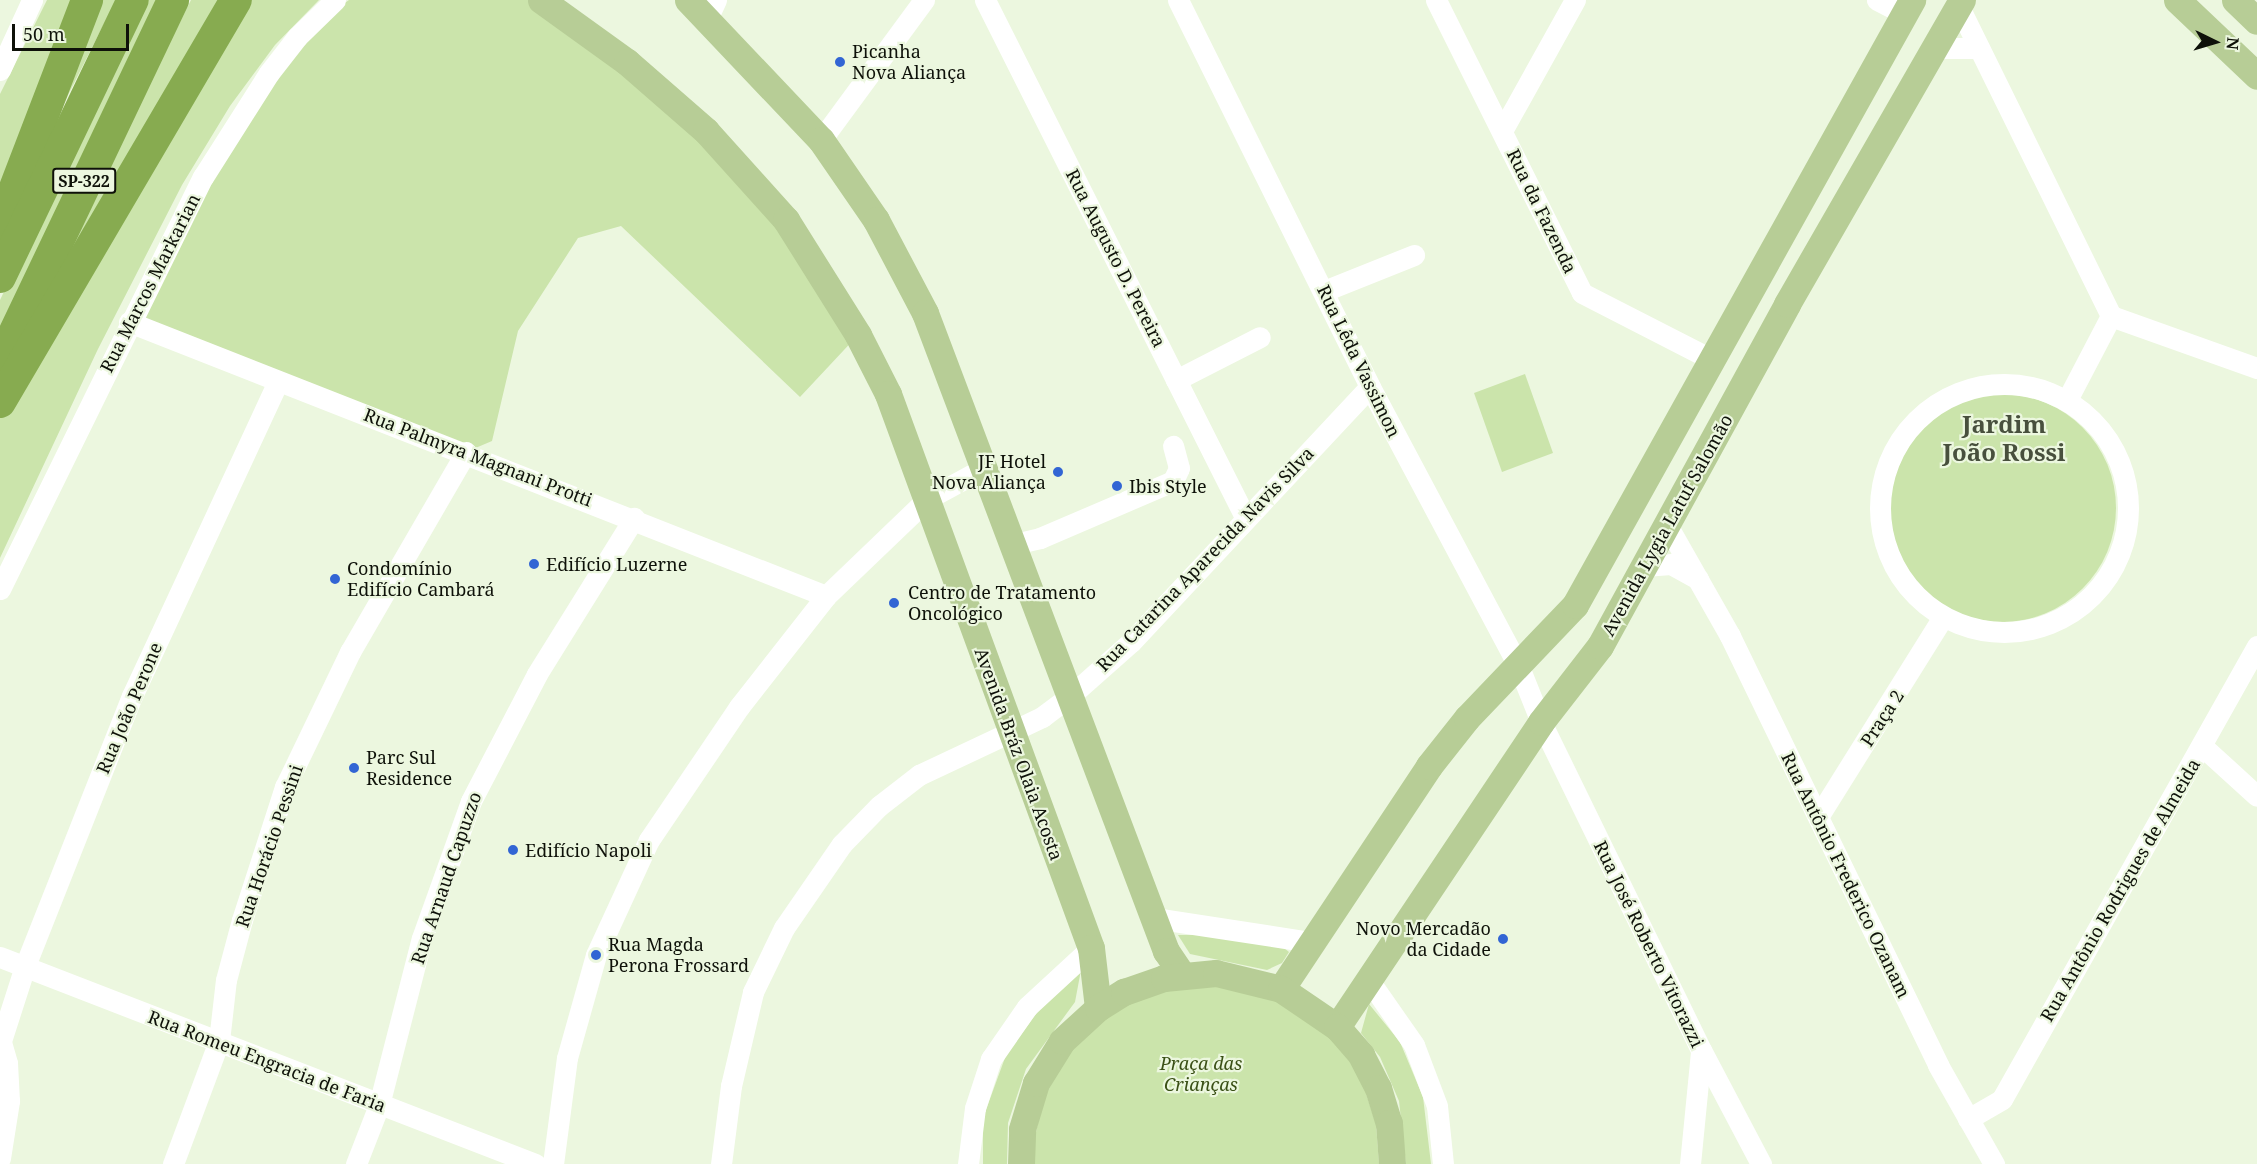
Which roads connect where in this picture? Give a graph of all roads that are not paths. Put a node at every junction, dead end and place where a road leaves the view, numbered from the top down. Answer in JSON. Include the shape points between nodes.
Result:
{"nodes":[{"id":1,"x":32,"y":0,"type":"edge"},
{"id":2,"x":87,"y":0,"type":"edge"},
{"id":3,"x":133,"y":0,"type":"edge"},
{"id":4,"x":173,"y":0,"type":"edge"},
{"id":5,"x":236,"y":0,"type":"edge"},
{"id":6,"x":334,"y":0,"type":"edge"},
{"id":7,"x":541,"y":0,"type":"edge"},
{"id":8,"x":924,"y":0,"type":"edge"},
{"id":9,"x":985,"y":0,"type":"edge"},
{"id":10,"x":1178,"y":0,"type":"edge"},
{"id":11,"x":1436,"y":0,"type":"edge"},
{"id":12,"x":1575,"y":0,"type":"edge"},
{"id":13,"x":1877,"y":0,"type":"edge"},
{"id":14,"x":2177,"y":0,"type":"edge"},
{"id":15,"x":2235,"y":0,"type":"edge"},
{"id":16,"x":1961,"y":3,"type":"edge"},
{"id":17,"x":704,"y":6,"type":"edge"},
{"id":18,"x":1908,"y":7,"type":"edge"},
{"id":19,"x":2257,"y":21,"type":"edge"},
{"id":20,"x":1937,"y":48,"type":"junction"},
{"id":21,"x":1979,"y":48,"type":"junction"},
{"id":22,"x":0,"y":70,"type":"edge"},
{"id":23,"x":2257,"y":76,"type":"edge"},
{"id":24,"x":1502,"y":131,"type":"junction"},
{"id":25,"x":821,"y":140,"type":"junction"},
{"id":26,"x":0,"y":227,"type":"edge"},
{"id":27,"x":1414,"y":255,"type":"dead end"},
{"id":28,"x":0,"y":277,"type":"edge"},
{"id":29,"x":1324,"y":291,"type":"junction"},
{"id":30,"x":2111,"y":316,"type":"junction"},
{"id":31,"x":129,"y":322,"type":"junction"},
{"id":32,"x":1260,"y":337,"type":"dead end"},
{"id":33,"x":1711,"y":359,"type":"junction"},
{"id":34,"x":0,"y":363,"type":"edge"},
{"id":35,"x":2257,"y":368,"type":"edge"},
{"id":36,"x":1176,"y":380,"type":"junction"},
{"id":37,"x":278,"y":381,"type":"junction"},
{"id":38,"x":1744,"y":386,"type":"junction"},
{"id":39,"x":1370,"y":387,"type":"junction"},
{"id":40,"x":2067,"y":399,"type":"junction"},
{"id":41,"x":0,"y":402,"type":"edge"},
{"id":42,"x":1173,"y":446,"type":"dead end"},
{"id":43,"x":466,"y":452,"type":"junction"},
{"id":44,"x":986,"y":467,"type":"junction"},
{"id":45,"x":927,"y":499,"type":"junction"},
{"id":46,"x":1245,"y":517,"type":"junction"},
{"id":47,"x":634,"y":518,"type":"junction"},
{"id":48,"x":1667,"y":525,"type":"junction"},
{"id":49,"x":1014,"y":544,"type":"junction"},
{"id":50,"x":1644,"y":566,"type":"junction"},
{"id":51,"x":1703,"y":584,"type":"junction"},
{"id":52,"x":0,"y":589,"type":"edge"},
{"id":53,"x":825,"y":596,"type":"junction"},
{"id":54,"x":1943,"y":617,"type":"junction"},
{"id":55,"x":2257,"y":646,"type":"edge"},
{"id":56,"x":1519,"y":667,"type":"junction"},
{"id":57,"x":1069,"y":697,"type":"junction"},
{"id":58,"x":1541,"y":722,"type":"junction"},
{"id":59,"x":1010,"y":731,"type":"junction"},
{"id":60,"x":2202,"y":746,"type":"junction"},
{"id":61,"x":2257,"y":796,"type":"edge"},
{"id":62,"x":1818,"y":817,"type":"junction"},
{"id":63,"x":1154,"y":918,"type":"junction"},
{"id":64,"x":1311,"y":942,"type":"junction"},
{"id":65,"x":1091,"y":948,"type":"junction"},
{"id":66,"x":0,"y":957,"type":"edge"},
{"id":67,"x":25,"y":966,"type":"junction"},
{"id":68,"x":1182,"y":975,"type":"junction"},
{"id":69,"x":1368,"y":979,"type":"junction"},
{"id":70,"x":1281,"y":988,"type":"junction"},
{"id":71,"x":1098,"y":1008,"type":"junction"},
{"id":72,"x":1337,"y":1027,"type":"junction"},
{"id":73,"x":219,"y":1041,"type":"junction"},
{"id":74,"x":0,"y":1043,"type":"edge"},
{"id":75,"x":1701,"y":1050,"type":"junction"},
{"id":76,"x":379,"y":1105,"type":"junction"},
{"id":77,"x":1968,"y":1119,"type":"junction"},
{"id":78,"x":0,"y":1158,"type":"edge"},
{"id":79,"x":1985,"y":1161,"type":"edge"},
{"id":80,"x":173,"y":1164,"type":"edge"},
{"id":81,"x":356,"y":1164,"type":"edge"},
{"id":82,"x":535,"y":1164,"type":"edge"},
{"id":83,"x":553,"y":1164,"type":"edge"},
{"id":84,"x":721,"y":1164,"type":"edge"},
{"id":85,"x":968,"y":1164,"type":"edge"},
{"id":86,"x":1020,"y":1164,"type":"edge"},
{"id":87,"x":1392,"y":1164,"type":"edge"},
{"id":88,"x":1443,"y":1164,"type":"edge"},
{"id":89,"x":1690,"y":1164,"type":"edge"},
{"id":90,"x":1761,"y":1164,"type":"edge"}],
"edges":[{"from":1,"to":22,"type":"street"},
{"from":2,"to":26,"type":"highway"},
{"from":3,"to":28,"type":"highway","number":"SP-322"},
{"from":4,"to":34,"type":"highway","number":"SP-322"},
{"from":5,"to":41,"type":"highway"},
{"from":6,"to":31,"type":"street","name":"Rua Marcos Markarian","via":[[297,37],[241,111]]},
{"from":7,"to":45,"type":"main road","name":"Avenida Bráz Olaia Acosta","via":[[627,62],[706,131],[786,220],[858,335],[888,394]]},
{"from":8,"to":25,"type":"street"},
{"from":9,"to":36,"type":"street","name":"Rua Augusto D. Pereira"},
{"from":10,"to":29,"type":"street","name":"Rua Lêda Vassimon"},
{"from":11,"to":24,"type":"street","name":"Rua da Fazenda"},
{"from":12,"to":24,"type":"street"},
{"from":13,"to":18,"type":"street"},
{"from":14,"to":23,"type":"main road"},
{"from":15,"to":19,"type":"main road"},
{"from":16,"to":20,"type":"main road","name":"Avenida Lygia Latuf Salomão"},
{"from":16,"to":21,"type":"street"},
{"from":17,"to":25,"type":"main road"},
{"from":18,"to":33,"type":"main road"},
{"from":20,"to":21,"type":"street"},
{"from":20,"to":38,"type":"main road","name":"Avenida Lygia Latuf Salomão","via":[[1787,304]]},
{"from":21,"to":30,"type":"street"},
{"from":24,"to":33,"type":"street","name":"Rua da Fazenda","via":[[1582,293]]},
{"from":25,"to":44,"type":"main road","via":[[876,220],[925,313]]},
{"from":27,"to":29,"type":"street"},
{"from":29,"to":39,"type":"street","name":"Rua Lêda Vassimon"},
{"from":30,"to":35,"type":"street"},
{"from":30,"to":40,"type":"street"},
{"from":31,"to":37,"type":"street","name":"Rua Palmyra Magnani Protti"},
{"from":31,"to":52,"type":"street","name":"Rua Marcos Markarian"},
{"from":32,"to":36,"type":"street"},
{"from":33,"to":38,"type":"main road","via":[[1724,375]]},
{"from":33,"to":56,"type":"main road","via":[[1575,605]]},
{"from":36,"to":46,"type":"street","name":"Rua Augusto D. Pereira"},
{"from":37,"to":43,"type":"street","name":"Rua Palmyra Magnani Protti"},
{"from":37,"to":67,"type":"street","name":"Rua João Perone","via":[[132,696]]},
{"from":38,"to":48,"type":"main road","name":"Avenida Lygia Latuf Salomão"},
{"from":39,"to":46,"type":"street","name":"Rua Catarina Aparecida Navis Silva"},
{"from":39,"to":56,"type":"street","name":"Rua Lêda Vassimon"},
{"from":40,"to":54,"type":"street","via":[[2097,424],[2118,457],[2125,485],[2126,534],[2112,570],[2088,601],[2055,622],[2018,632],[1979,631]]},
{"from":40,"to":54,"type":"street","via":[[2034,386],[1998,383],[1964,390],[1932,406],[1906,431],[1888,462],[1880,496],[1882,532],[1894,566],[1914,595]]},
{"from":42,"to":49,"type":"street","via":[[1179,468],[1173,481],[1040,538]]},
{"from":43,"to":47,"type":"street","name":"Rua Palmyra Magnani Protti"},
{"from":43,"to":73,"type":"street","name":"Rua Horácio Pessini","via":[[350,652],[285,787],[226,980]]},
{"from":44,"to":45,"type":"street"},
{"from":44,"to":49,"type":"main road"},
{"from":45,"to":53,"type":"street"},
{"from":45,"to":59,"type":"main road","name":"Avenida Bráz Olaia Acosta"},
{"from":46,"to":57,"type":"street","name":"Rua Catarina Aparecida Navis Silva","via":[[1131,642]]},
{"from":47,"to":53,"type":"street","name":"Rua Palmyra Magnani Protti"},
{"from":47,"to":76,"type":"street","name":"Rua Arnaud Capuzzo","via":[[537,674],[471,801],[422,938]]},
{"from":48,"to":50,"type":"main road","name":"Avenida Lygia Latuf Salomão"},
{"from":48,"to":51,"type":"street","name":"Rua Antônio Frederico Ozanam"},
{"from":49,"to":57,"type":"main road"},
{"from":50,"to":51,"type":"street","name":"Rua Antônio Frederico Ozanam","via":[[1671,564],[1685,569]]},
{"from":50,"to":58,"type":"main road","name":"Avenida Lygia Latuf Salomão","via":[[1594,656]]},
{"from":51,"to":62,"type":"street","name":"Rua Antônio Frederico Ozanam"},
{"from":53,"to":83,"type":"street","via":[[739,707],[649,840],[596,955],[567,1058]]},
{"from":54,"to":62,"type":"street","name":"Praça 2"},
{"from":55,"to":60,"type":"street","name":"Rua Antônio Rodrigues de Almeida"},
{"from":56,"to":58,"type":"street","name":"Rua Lêda Vassimon"},
{"from":56,"to":64,"type":"main road","via":[[1467,718],[1429,766]]},
{"from":57,"to":59,"type":"street","name":"Rua Catarina Aparecida Navis Silva","via":[[1042,717]]},
{"from":57,"to":63,"type":"main road"},
{"from":58,"to":69,"type":"main road","name":"Avenida Lygia Latuf Salomão"},
{"from":58,"to":75,"type":"street","name":"Rua José Roberto Vitorazzi"},
{"from":59,"to":65,"type":"main road","name":"Avenida Bráz Olaia Acosta"},
{"from":59,"to":84,"type":"street","name":"Rua Catarina Aparecida Navis Silva","via":[[920,775],[879,806],[842,844],[784,928],[753,992],[731,1086]]},
{"from":60,"to":61,"type":"street"},
{"from":60,"to":77,"type":"street","name":"Rua Antônio Rodrigues de Almeida","via":[[2002,1099]]},
{"from":62,"to":77,"type":"street","name":"Rua Antônio Frederico Ozanam"},
{"from":63,"to":64,"type":"street"},
{"from":63,"to":68,"type":"main road","via":[[1166,951]]},
{"from":64,"to":70,"type":"main road"},
{"from":65,"to":71,"type":"main road","name":"Avenida Bráz Olaia Acosta"},
{"from":65,"to":85,"type":"street","via":[[1027,1007],[991,1059],[975,1108]]},
{"from":66,"to":67,"type":"street","name":"Rua Romeu Engracia de Faria"},
{"from":67,"to":73,"type":"street","name":"Rua Romeu Engracia de Faria"},
{"from":67,"to":74,"type":"street","name":"Rua João Perone"},
{"from":68,"to":70,"type":"main road","via":[[1216,974]]},
{"from":68,"to":71,"type":"main road","via":[[1143,984]]},
{"from":69,"to":72,"type":"main road","name":"Avenida Lygia Latuf Salomão"},
{"from":69,"to":88,"type":"street","via":[[1414,1045],[1437,1106]]},
{"from":70,"to":72,"type":"main road"},
{"from":71,"to":86,"type":"main road","via":[[1062,1041],[1036,1083],[1022,1130]]},
{"from":72,"to":87,"type":"main road","via":[[1361,1055],[1378,1088],[1389,1123]]},
{"from":73,"to":76,"type":"street","name":"Rua Romeu Engracia de Faria"},
{"from":73,"to":80,"type":"street","name":"Rua Horácio Pessini"},
{"from":74,"to":78,"type":"street","name":"Rua João Perone","via":[[7,1063],[9,1101]]},
{"from":75,"to":89,"type":"street"},
{"from":75,"to":90,"type":"street","name":"Rua José Roberto Vitorazzi"},
{"from":76,"to":81,"type":"street","name":"Rua Arnaud Capuzzo"},
{"from":76,"to":82,"type":"street","name":"Rua Romeu Engracia de Faria"},
{"from":77,"to":79,"type":"street","name":"Rua Antônio Frederico Ozanam"}]}
